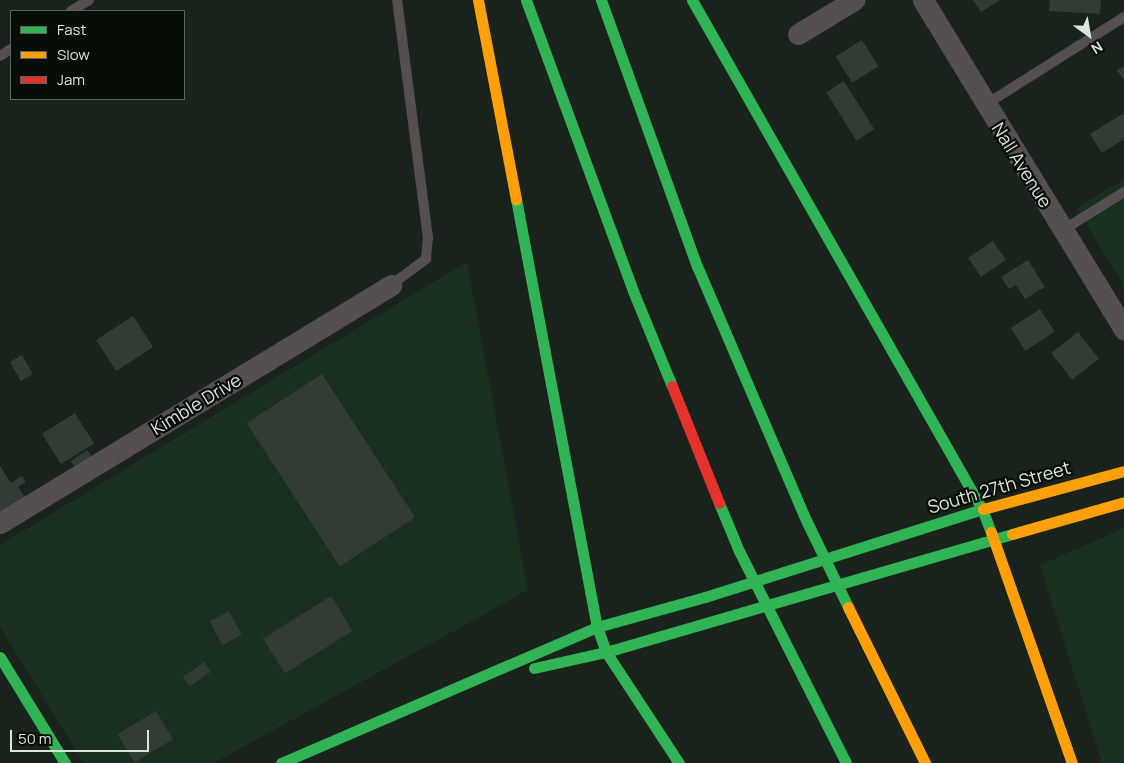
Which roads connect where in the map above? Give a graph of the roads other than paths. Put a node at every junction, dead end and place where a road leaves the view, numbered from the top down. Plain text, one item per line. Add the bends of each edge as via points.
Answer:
1 (89, 0) edge
2 (397, 0) edge
3 (478, 0) edge
4 (526, 0) edge
5 (601, 0) edge
6 (692, 0) edge
7 (854, 0) edge
8 (923, 0) edge
9 (73, 10) edge
10 (1124, 17) edge
11 (798, 34) dead end
12 (986, 105) junction
13 (1124, 192) edge
14 (1063, 230) junction
15 (391, 285) joint
16 (1124, 329) edge
17 (1124, 471) edge
18 (1124, 502) edge
19 (982, 509) junction
20 (0, 523) edge
21 (996, 541) junction
22 (597, 627) junction
23 (606, 652) junction
24 (0, 657) edge
25 (469, 682) junction
26 (65, 763) edge
27 (281, 763) edge
28 (679, 763) edge
29 (846, 763) edge
30 (925, 763) edge
31 (1072, 763) edge

1 - 9 lane
2 - 15 lane via 428,238 426,259
3 - 22 main road
4 - 29 main road via 633,291 739,551
5 - 30 main road via 701,275 806,520
6 - 19 main road
7 - 11 street
8 - 12 street, Nall Avenue
10 - 12 lane
12 - 14 street, Nall Avenue
13 - 14 lane
14 - 16 street, Nall Avenue
15 - 20 street, Kimble Drive
17 - 19 main road, South 27th Street
18 - 21 main road
19 - 21 main road
19 - 22 main road, South 27th Street via 704,597
21 - 23 main road
21 - 31 main road
22 - 23 main road
22 - 25 main road, South 27th Street
23 - 25 main road
23 - 28 main road
24 - 26 main road
25 - 27 main road

